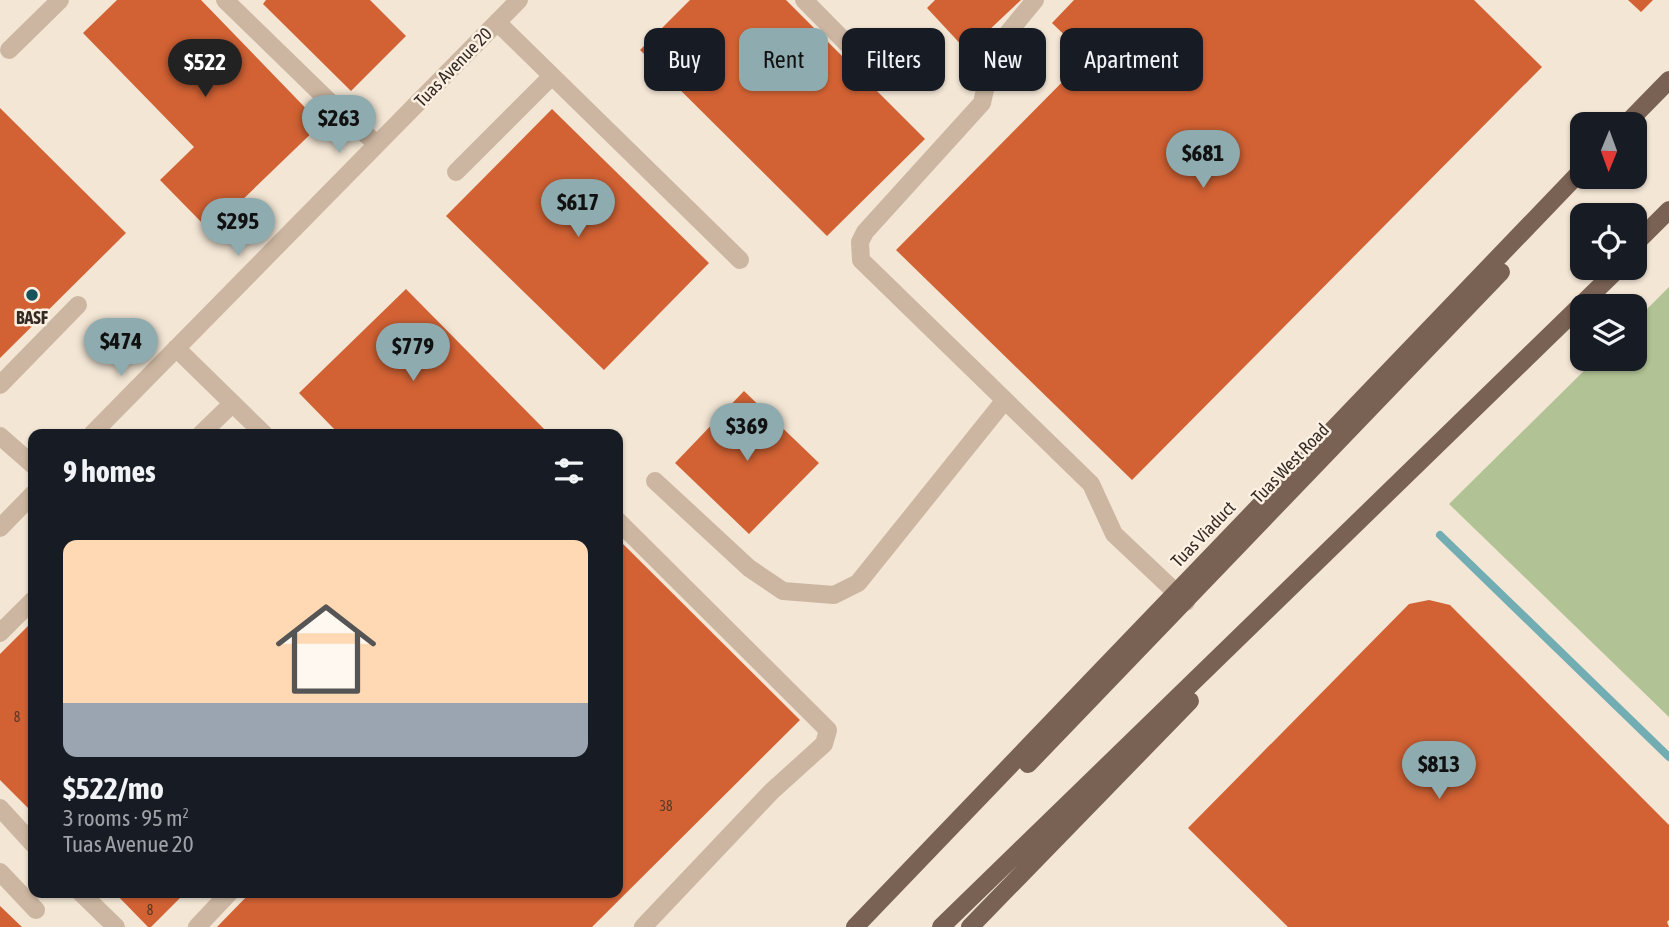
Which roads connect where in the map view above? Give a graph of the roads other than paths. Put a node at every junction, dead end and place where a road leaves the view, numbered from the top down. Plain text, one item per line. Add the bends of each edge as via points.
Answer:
1 (60, 0) edge
2 (225, 0) edge
3 (519, 0) edge
4 (804, 0) edge
5 (1035, 0) edge
6 (497, 22) junction
7 (842, 39) edge
8 (9, 50) dead end
9 (552, 76) junction
10 (1669, 80) edge
11 (1669, 96) edge
12 (1638, 112) edge
13 (1647, 119) edge
14 (377, 144) junction
15 (456, 172) dead end
16 (1570, 182) edge
17 (1581, 189) edge
18 (1669, 209) edge
19 (1669, 219) edge
20 (1647, 232) edge
21 (1647, 240) edge
22 (740, 260) dead end
23 (1600, 280) edge
24 (1607, 280) edge
25 (78, 305) dead end
26 (176, 348) junction
27 (0, 385) edge
28 (1005, 400) junction
29 (232, 404) junction
30 (97, 429) edge
31 (206, 429) edge
32 (259, 429) edge
33 (0, 436) edge
34 (28, 461) edge
35 (654, 481) dead end
36 (28, 499) edge
37 (623, 526) edge
38 (0, 528) edge
39 (1186, 602) junction
40 (28, 605) edge
41 (0, 633) edge
42 (0, 808) edge
43 (28, 839) edge
44 (0, 872) edge
45 (86, 898) edge
46 (224, 898) edge
47 (36, 910) dead end
48 (116, 927) edge
49 (197, 927) edge
50 (643, 927) edge
51 (855, 927) edge
52 (869, 927) edge
53 (941, 927) edge
54 (970, 927) edge

1 - 8 street
2 - 14 street
3 - 6 street, Tuas Avenue 20
4 - 7 street
5 - 28 street via 994,50 982,103 860,242 862,260
6 - 9 street
6 - 14 street, Tuas Avenue 20
9 - 15 street
9 - 22 street
10 - 12 main road
11 - 13 main road
14 - 26 street, Tuas Avenue 20
16 - 51 main road, Tuas Viaduct
17 - 39 main road, Tuas West Road
18 - 20 main road
19 - 21 main road
23 - 54 main road
24 - 53 main road
25 - 27 street
26 - 29 street
26 - 30 street, Tuas Avenue 20
28 - 35 street via 858,583 834,595 783,591 749,568
28 - 39 street via 1091,484 1114,534
29 - 31 street
29 - 32 street
33 - 34 street
36 - 38 street
37 - 50 street via 828,730 824,744 772,791
39 - 52 main road, Tuas West Road
40 - 41 street
42 - 43 street
44 - 47 street
45 - 48 street
46 - 49 street

